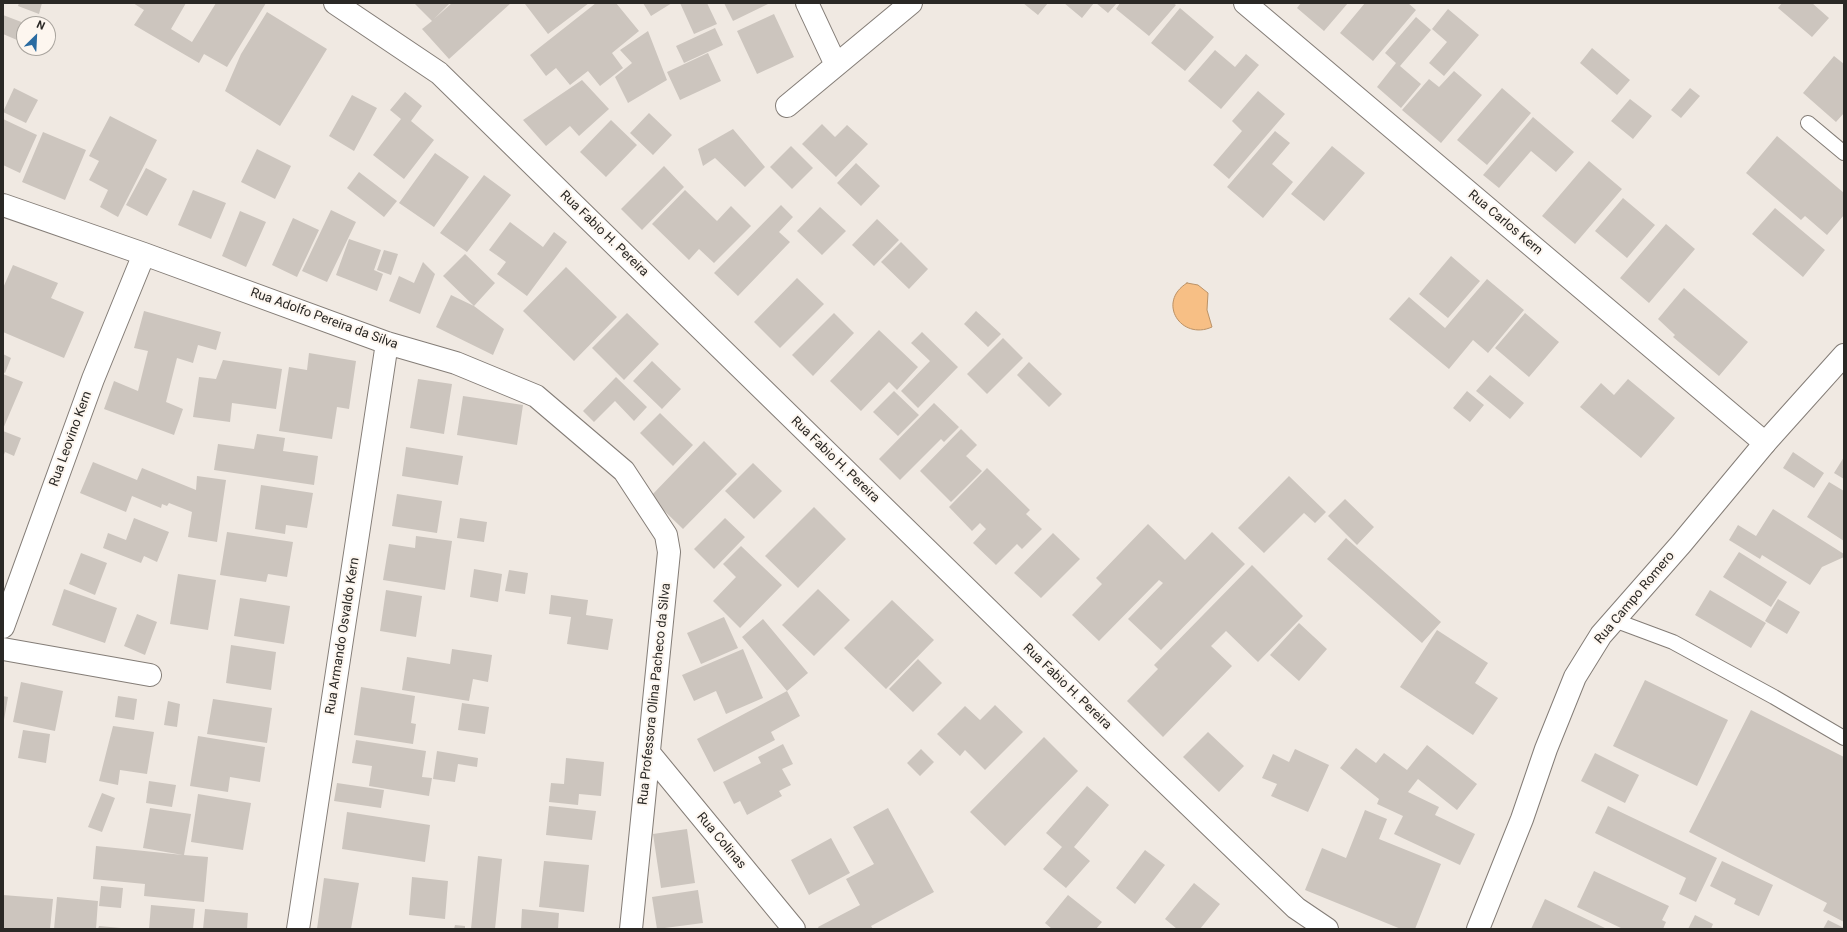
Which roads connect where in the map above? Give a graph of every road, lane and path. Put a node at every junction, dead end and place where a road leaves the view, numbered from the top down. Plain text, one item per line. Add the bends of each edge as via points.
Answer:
1 (335, 3) edge
2 (807, 3) edge
3 (911, 3) edge
4 (1245, 3) edge
5 (836, 65) junction
6 (787, 106) dead end
7 (1808, 123) dead end
8 (1844, 153) edge
9 (3, 204) edge
10 (144, 254) junction
11 (387, 343) junction
12 (1844, 355) edge
13 (1765, 443) junction
14 (624, 471) joint
15 (1614, 620) junction
16 (3, 626) edge
17 (3, 649) edge
18 (150, 675) dead end
19 (1844, 738) edge
20 (649, 753) junction
21 (298, 929) edge
22 (631, 929) edge
23 (794, 929) edge
24 (1327, 929) edge
25 (1478, 929) edge

1 - 24 street, Rua Fabio H. Pereira via 439,73 1138,756 1296,908
2 - 5 street
3 - 5 street
4 - 13 street, Rua Carlos Kern
5 - 6 street
7 - 8 lane
9 - 10 street, Rua Adolfo Pereira da Silva
10 - 11 street, Rua Adolfo Pereira da Silva
10 - 16 street, Rua Leovino Kern via 92,379
11 - 14 street, Rua Adolfo Pereira da Silva via 456,362 536,396
11 - 21 street, Rua Armando Osvaldo Kern
12 - 13 street, Rua Campo Romero
13 - 15 street, Rua Campo Romero
14 - 20 street, Rua Professora Olina Pacheco da Silva via 666,535 669,552
15 - 19 lane via 1673,642
15 - 25 street, Rua Campo Romero via 1601,635 1576,677
17 - 18 street
20 - 22 street, Rua Professora Olina Pacheco da Silva
20 - 23 street, Rua Colinas

